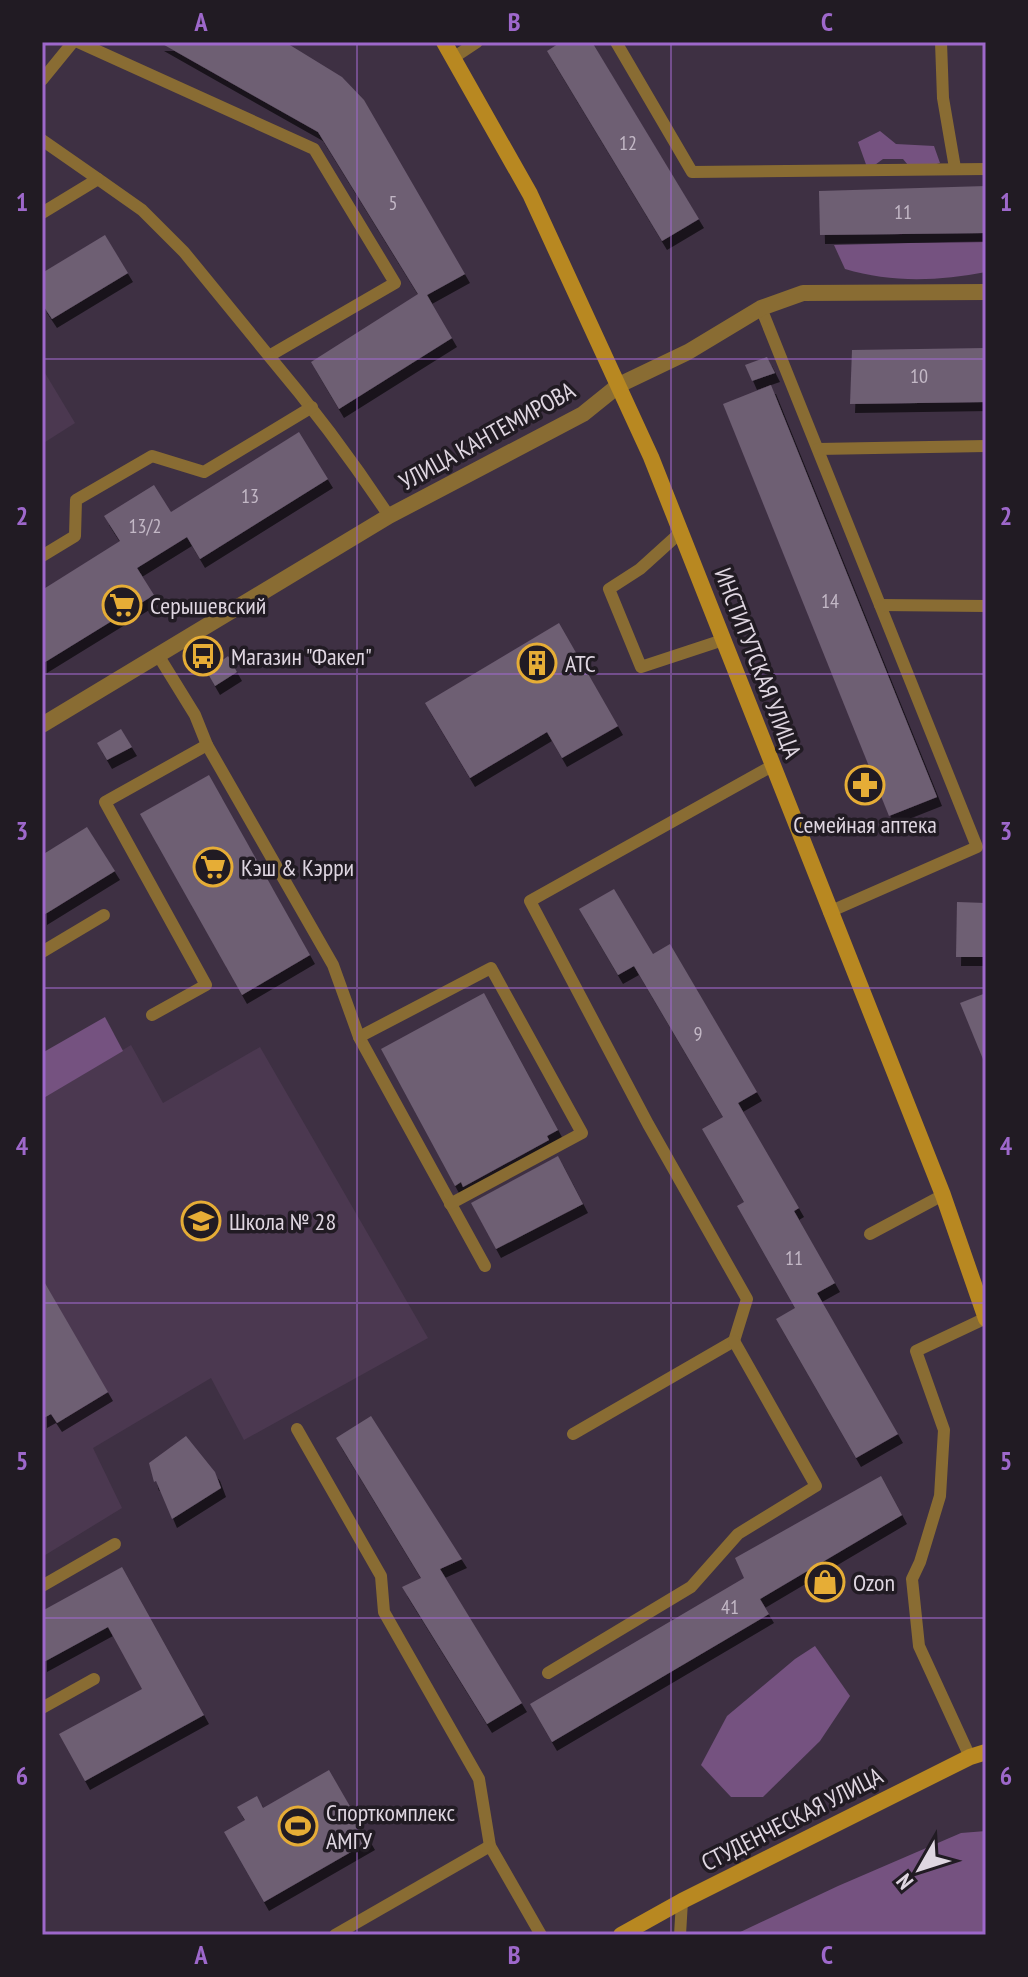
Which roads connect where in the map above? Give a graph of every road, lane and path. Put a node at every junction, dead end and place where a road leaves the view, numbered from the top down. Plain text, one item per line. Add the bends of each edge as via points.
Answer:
1 (75, 42) edge
2 (444, 42) edge
3 (477, 42) edge
4 (616, 42) edge
5 (941, 42) edge
6 (453, 58) junction
7 (42, 80) edge
8 (42, 140) edge
9 (955, 168) junction
10 (986, 169) edge
11 (98, 179) junction
12 (42, 213) edge
13 (986, 292) edge
14 (761, 308) junction
15 (269, 356) junction
16 (619, 385) junction
17 (312, 407) junction
18 (986, 446) edge
19 (818, 449) junction
20 (389, 516) junction
21 (682, 531) junction
22 (42, 556) edge
23 (880, 605) junction
24 (986, 606) edge
25 (723, 640) junction
26 (158, 655) junction
27 (42, 725) edge
28 (207, 745) junction
29 (772, 766) junction
30 (981, 847) edge
31 (829, 912) junction
32 (104, 915) dead end
33 (42, 952) edge
34 (152, 1015) dead end
35 (359, 1037) junction
36 (943, 1195) junction
37 (450, 1204) junction
38 (870, 1234) dead end
39 (485, 1266) dead end
40 (986, 1319) edge
41 (734, 1341) junction
42 (297, 1429) dead end
43 (573, 1434) dead end
44 (115, 1544) dead end
45 (42, 1586) edge
46 (548, 1673) dead end
47 (94, 1679) dead end
48 (42, 1708) edge
49 (978, 1754) edge
50 (490, 1846) junction
51 (682, 1901) junction
52 (335, 1935) edge
53 (541, 1935) edge
54 (621, 1935) edge
55 (680, 1935) edge

1 - 7 lane
1 - 15 lane via 314,149 395,283
2 - 6 main road, ИНСТИТУТСКАЯ УЛИЦА
3 - 6 lane
4 - 9 lane via 692,172
5 - 9 lane via 943,98
6 - 16 main road, ИНСТИТУТСКАЯ УЛИЦА via 530,194
8 - 11 lane
9 - 10 lane
11 - 12 lane
11 - 15 lane via 142,210 184,252
13 - 14 street, УЛИЦА КАНТЕМИРОВА via 803,293
14 - 16 street, УЛИЦА КАНТЕМИРОВА
14 - 19 lane
15 - 17 lane
16 - 20 street, УЛИЦА КАНТЕМИРОВА via 583,414
16 - 21 main road, ИНСТИТУТСКАЯ УЛИЦА
17 - 20 lane
17 - 22 lane via 204,472 152,456 76,500 75,536
18 - 19 lane
19 - 23 lane
20 - 26 street, УЛИЦА КАНТЕМИРОВА
21 - 25 main road, ИНСТИТУТСКАЯ УЛИЦА
21 - 25 lane via 609,589 641,667
23 - 24 lane
23 - 30 lane
25 - 29 main road, ИНСТИТУТСКАЯ УЛИЦА
26 - 27 street, УЛИЦА КАНТЕМИРОВА
26 - 28 lane
28 - 34 lane via 105,802 206,985
28 - 35 lane via 333,965
29 - 31 main road, ИНСТИТУТСКАЯ УЛИЦА
29 - 41 lane via 530,901 747,1299
30 - 31 lane
31 - 36 main road, ИНСТИТУТСКАЯ УЛИЦА
32 - 33 lane
35 - 37 lane
35 - 37 lane via 491,968 582,1133
36 - 38 lane
36 - 40 main road, ИНСТИТУТСКАЯ УЛИЦА
37 - 39 lane
40 - 49 lane via 916,1351 944,1430 940,1496 912,1579 919,1646
41 - 43 lane
41 - 46 lane via 816,1486 738,1534 691,1587
42 - 50 lane via 381,1576 384,1612 479,1779
44 - 45 lane
47 - 48 lane
49 - 51 main road, СТУДЕНЧЕСКАЯ УЛИЦА
50 - 52 lane
50 - 53 lane
51 - 54 main road, СТУДЕНЧЕСКАЯ УЛИЦА
51 - 55 lane

